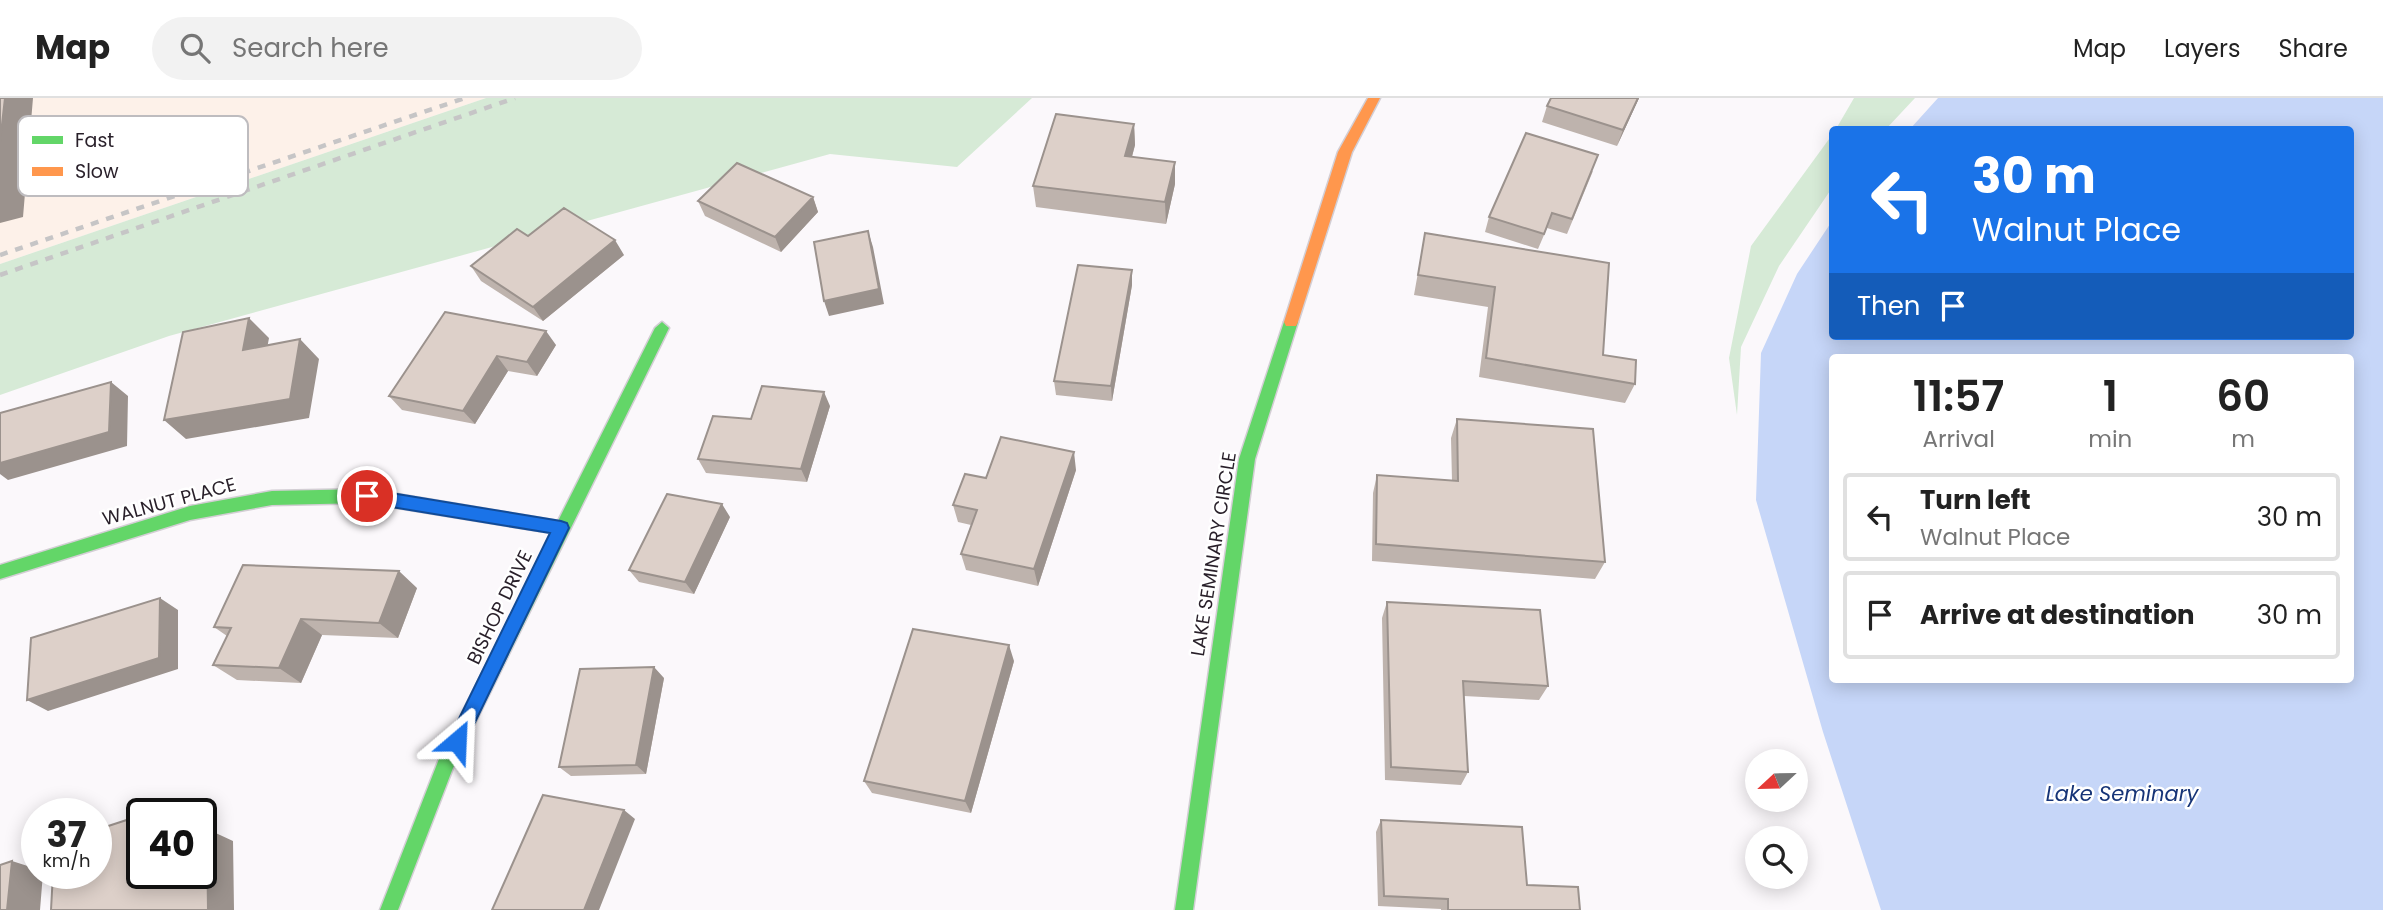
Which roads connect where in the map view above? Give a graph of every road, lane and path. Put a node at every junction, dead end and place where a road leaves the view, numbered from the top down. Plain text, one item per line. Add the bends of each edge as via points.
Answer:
1 (1374, 98) edge
2 (662, 328) dead end
3 (561, 528) junction
4 (0, 572) edge
5 (389, 910) edge
6 (1184, 910) edge

1 - 6 street, LAKE SEMINARY CIRCLE via 1345,152 1247,459
2 - 3 street, BISHOP DRIVE
3 - 4 street, WALNUT PLACE via 367,496 272,498 190,513
3 - 5 street, BISHOP DRIVE via 445,765

